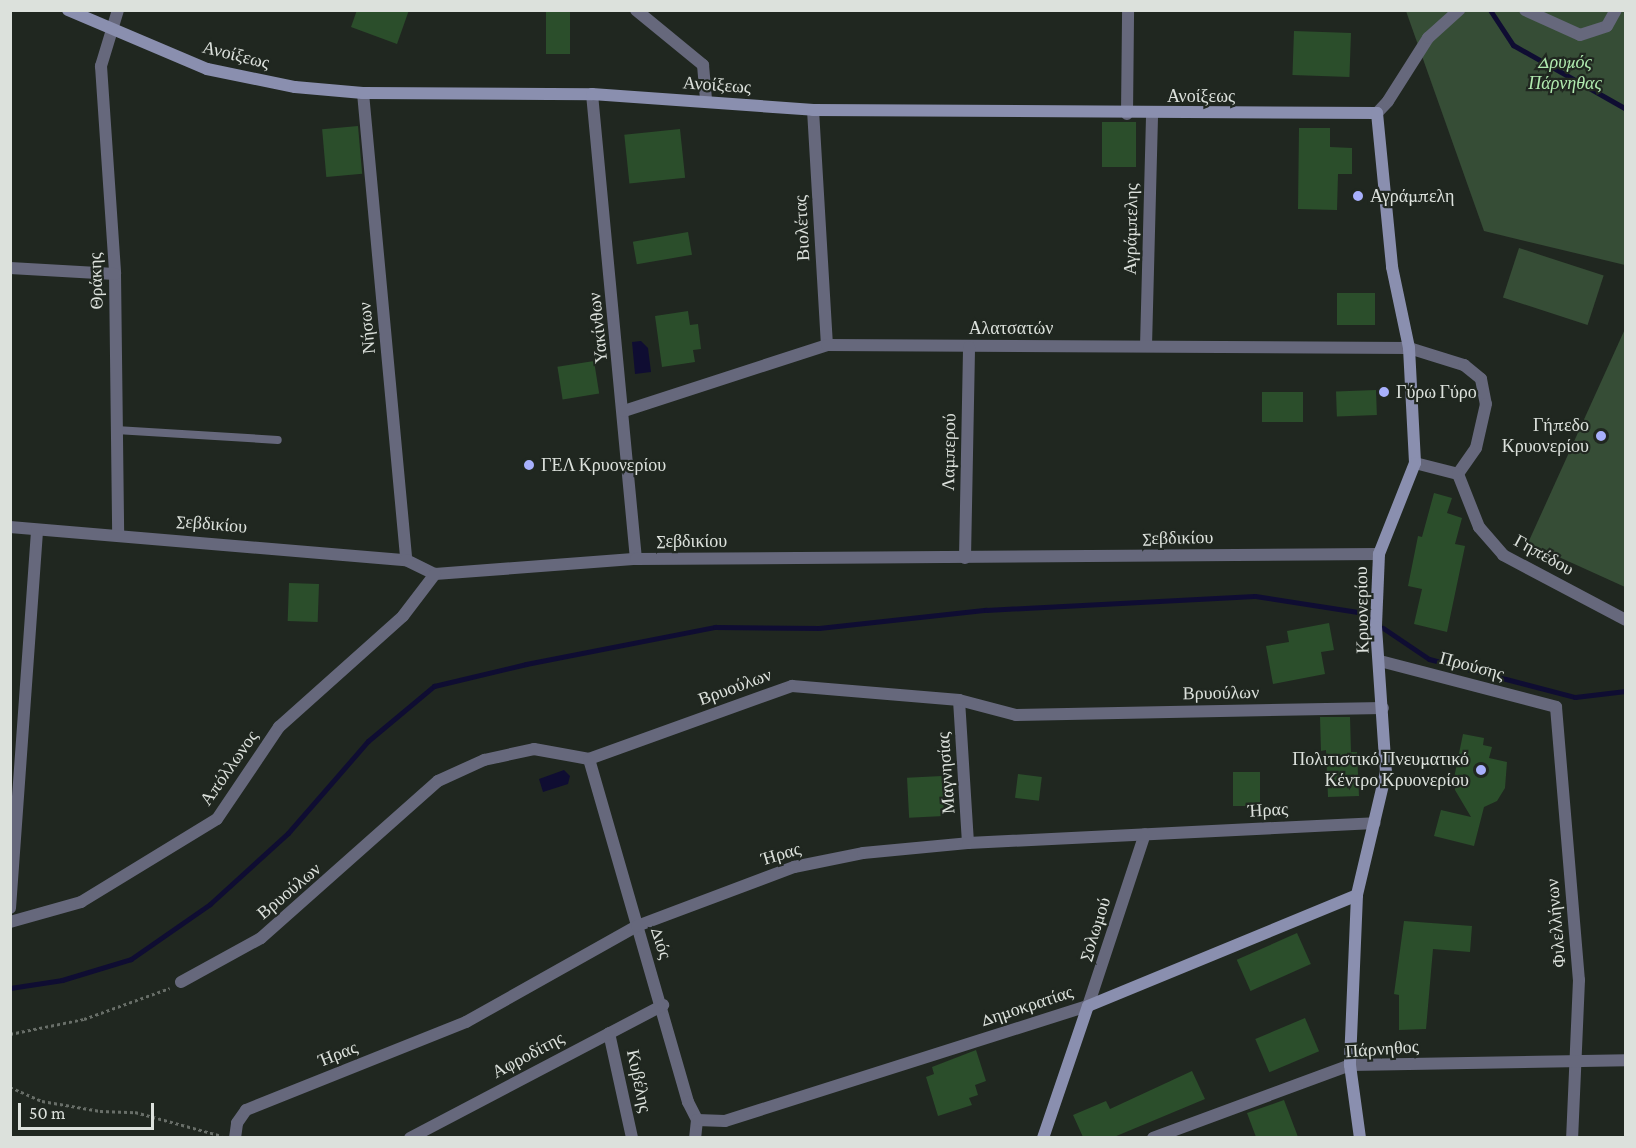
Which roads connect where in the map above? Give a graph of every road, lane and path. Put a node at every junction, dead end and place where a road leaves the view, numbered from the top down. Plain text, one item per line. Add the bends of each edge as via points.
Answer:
1 (69, 10) edge
2 (118, 10) edge
3 (636, 10) edge
4 (1128, 10) edge
5 (1459, 10) edge
6 (1525, 10) edge
7 (1616, 10) edge
8 (111, 29) junction
9 (363, 93) junction
10 (592, 94) junction
11 (706, 102) junction
12 (813, 110) junction
13 (1377, 113) junction
14 (1127, 114) junction
15 (1152, 114) junction
16 (10, 268) edge
17 (115, 274) junction
18 (827, 345) junction
19 (1146, 346) junction
20 (969, 347) junction
21 (1409, 348) junction
22 (624, 411) junction
23 (116, 430) junction
24 (278, 440) dead end
25 (1415, 463) junction
26 (1458, 474) junction
27 (10, 527) edge
28 (37, 530) junction
29 (118, 534) junction
30 (1379, 554) junction
31 (965, 558) junction
32 (636, 559) junction
33 (406, 560) junction
34 (435, 573) junction
35 (1626, 620) edge
36 (1380, 661) junction
37 (959, 700) junction
38 (1556, 707) joint
39 (1383, 708) junction
40 (590, 759) junction
41 (1375, 823) junction
42 (1145, 834) junction
43 (968, 843) junction
44 (1357, 896) junction
45 (10, 908) edge
46 (10, 922) edge
47 (637, 926) junction
48 (181, 982) joint
49 (663, 1005) junction
50 (1088, 1006) junction
51 (609, 1032) junction
52 (10, 1034) edge
53 (1577, 1059) junction
54 (1626, 1060) edge
55 (1350, 1065) junction
56 (10, 1087) edge
57 (697, 1120) junction
58 (235, 1137) edge
59 (410, 1137) edge
60 (632, 1137) edge
61 (694, 1137) edge
62 (1043, 1137) edge
63 (1153, 1137) edge
64 (1360, 1137) edge
65 (1572, 1137) edge

1 - 8 main road, Ανοίξεως
2 - 8 street, Θράκης
3 - 11 street via 703,65
4 - 14 street
5 - 13 street via 1428,38 1395,92
6 - 7 street via 1580,35 1607,26
8 - 9 main road, Ανοίξεως via 207,69 295,87
8 - 17 street, Θράκης via 101,66
9 - 10 main road, Ανοίξεως
9 - 33 street, Νήσων
10 - 11 main road, Ανοίξεως
10 - 22 street, Υακίνθων
11 - 12 main road, Ανοίξεως
12 - 14 main road, Ανοίξεως
12 - 18 street, Βιολέτας
13 - 15 main road, Ανοίξεως
13 - 21 main road, Κρυονερίου via 1392,267
14 - 15 main road, Ανοίξεως
15 - 19 street, Αγράμπελης
16 - 17 street
17 - 23 street, Θράκης
18 - 20 street, Αλατσατών
18 - 22 street, Αλατσατών
19 - 20 street, Αλατσατών
19 - 21 street, Αλατσατών
20 - 31 street, Λαμπερού
21 - 25 main road, Κρυονερίου
21 - 26 street, Αλατσατών via 1464,365 1481,379 1486,404 1476,448
22 - 32 street, Υακίνθων
23 - 24 lane
23 - 29 street, Θράκης
25 - 26 street
25 - 30 main road, Κρυονερίου
26 - 35 street, Γηπέδου via 1479,527 1503,555
27 - 28 street, Σεβδικίου
28 - 29 street, Σεβδικίου
28 - 45 street
29 - 33 street, Σεβδικίου
30 - 31 street, Σεβδικίου
30 - 36 main road, Κρυονερίου via 1376,627
31 - 32 street, Σεβδικίου
32 - 34 street, Σεβδικίου
33 - 34 street, Σεβδικίου
34 - 46 street, Απόλλωνος via 403,616 279,727 217,819 81,902
36 - 38 street, Προύσης
36 - 39 main road, Κρυονερίου
37 - 39 street, Βρυούλων via 1016,715
37 - 40 street, Βρυούλων via 792,686
37 - 43 street, Μαγνησίας
38 - 53 street, Φιλελλήνων via 1579,980
39 - 41 main road, Κρυονερίου via 1386,772
40 - 47 street, Διός
40 - 48 street, Βρυούλων via 534,749 484,760 438,781 261,938
41 - 42 street, Ήρας
41 - 44 main road, Κρυονερίου
42 - 43 street, Ήρας
42 - 50 street, Σολωμού
43 - 47 street, Ήρας via 863,853 794,867
44 - 50 main road, Δημοκρατίας via 1320,907
44 - 55 main road, Κρυονερίου
47 - 49 street, Διός
47 - 58 street, Ήρας via 466,1022 246,1110 237,1123
48 - 52 path via 161,993 84,1019
49 - 51 street, Αφροδίτης
49 - 57 street, Διός via 688,1102
50 - 57 street, Δημοκρατίας via 725,1121
50 - 62 main road, Σολωμού
51 - 59 street, Αφροδίτης
51 - 60 street, Κυβέλης
53 - 54 street, Πάρνηθος
53 - 55 street, Πάρνηθος
53 - 65 street, Φιλελλήνων
55 - 63 street, Πάρνηθος
55 - 64 main road, Κρυονερίου
56 - 58 path via 42,1101 100,1112 135,1112 209,1134
57 - 61 street

